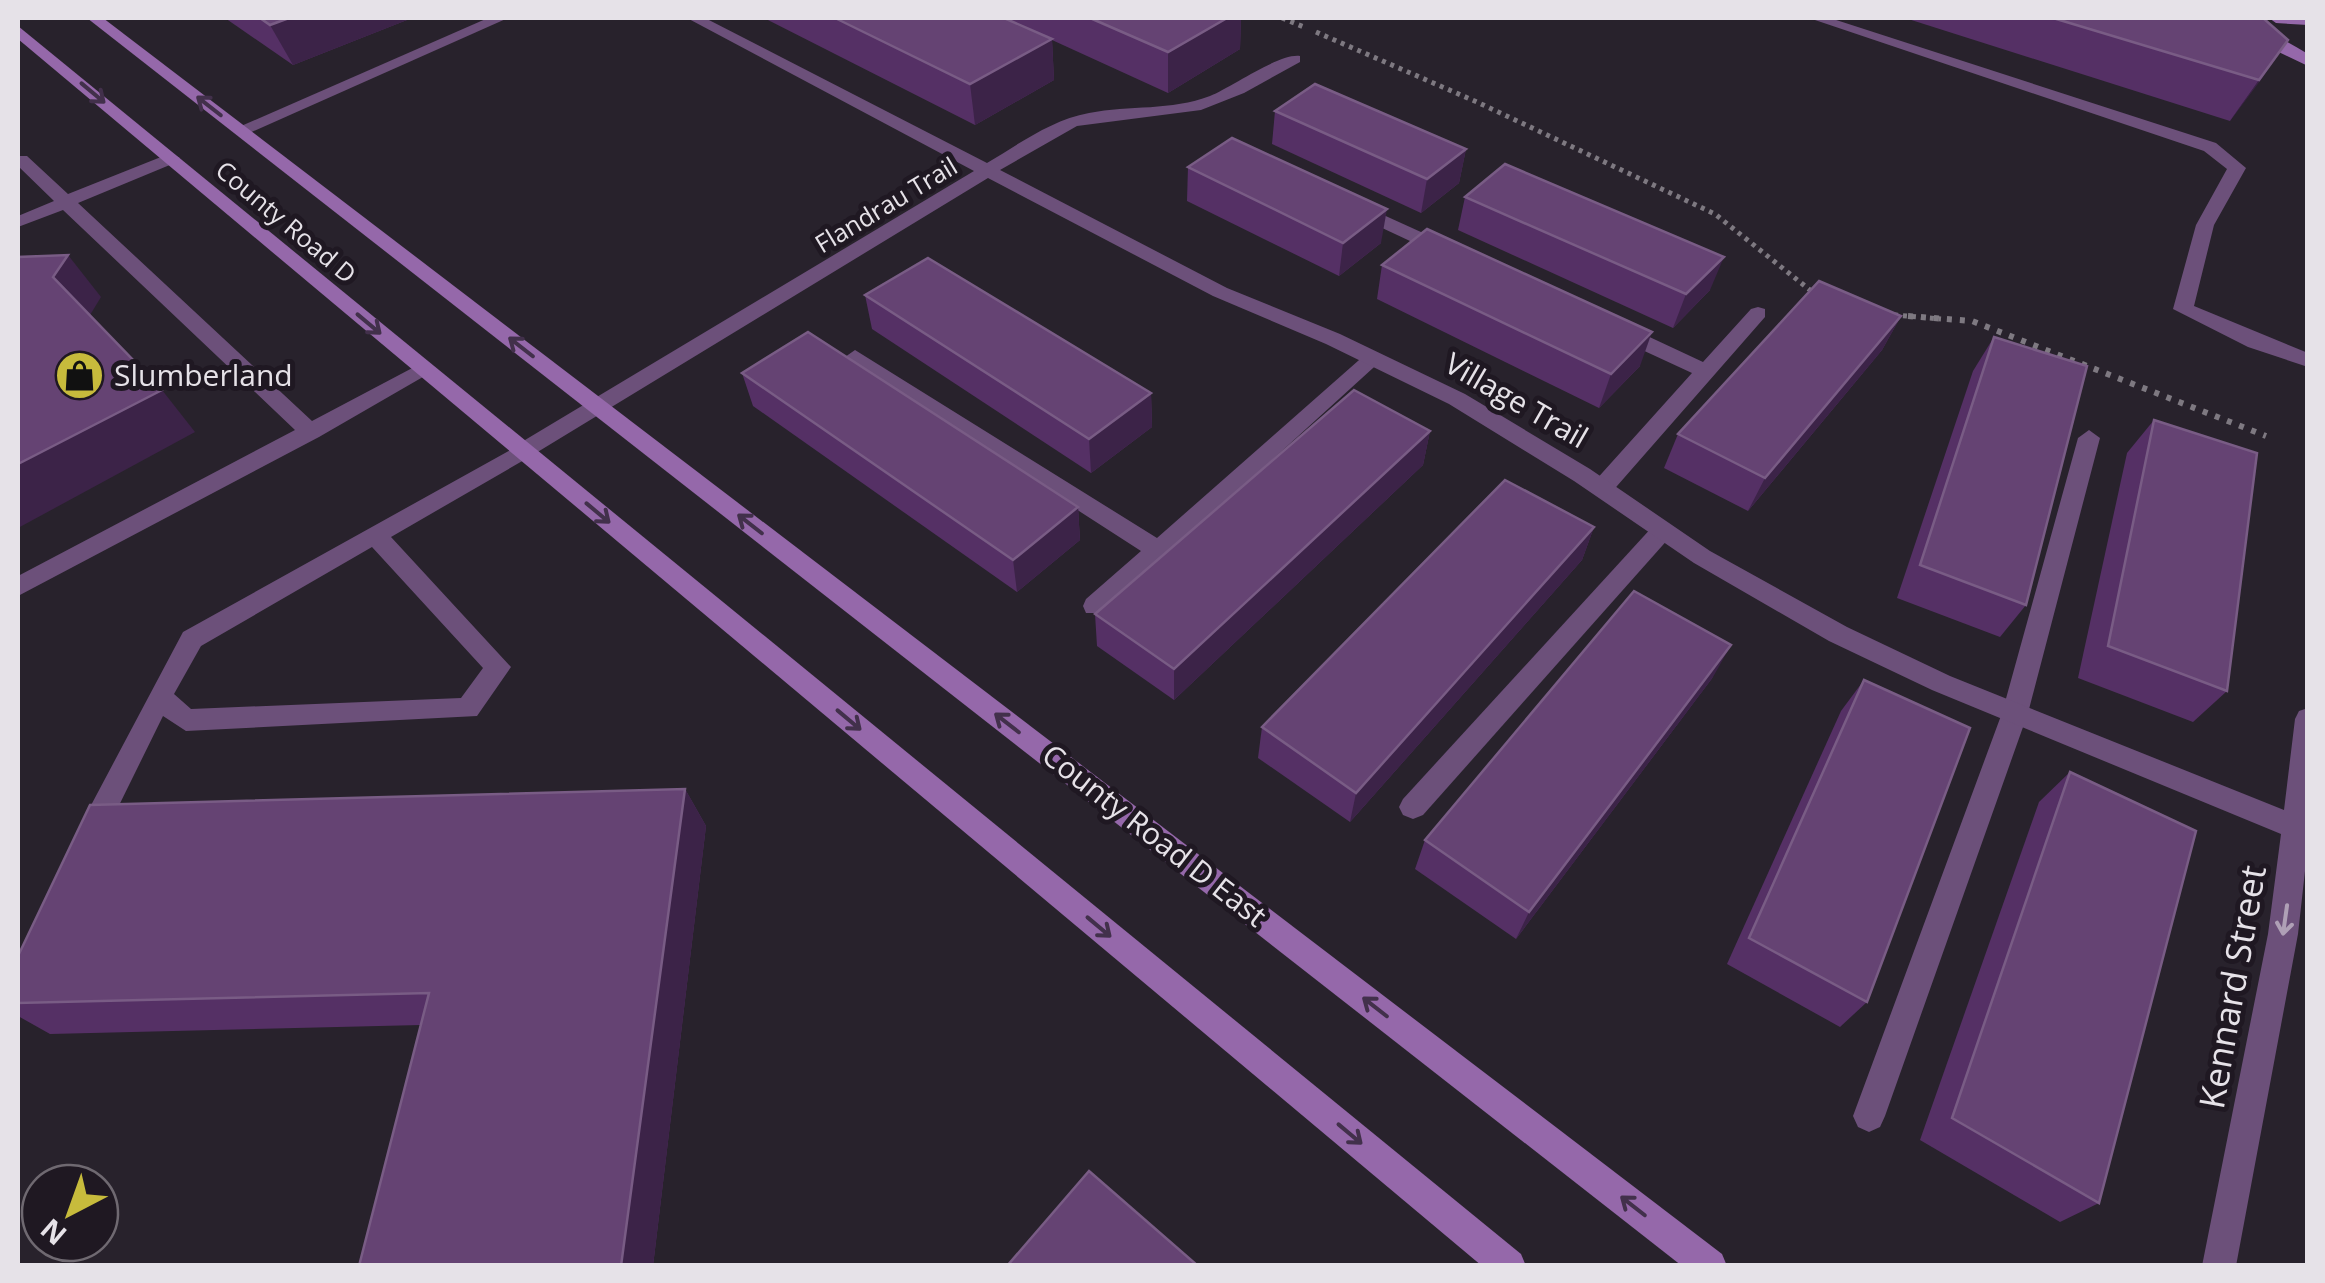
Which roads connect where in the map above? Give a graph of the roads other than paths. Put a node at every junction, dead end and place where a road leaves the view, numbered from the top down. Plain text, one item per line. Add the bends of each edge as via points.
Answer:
1 (94, 18) edge
2 (500, 18) edge
3 (694, 18) edge
4 (1816, 18) edge
5 (2216, 18) edge
6 (2276, 18) edge
7 (2308, 20) edge
8 (18, 31) edge
9 (1294, 59) dead end
10 (2308, 61) edge
11 (241, 130) junction
12 (171, 158) junction
13 (18, 161) edge
14 (990, 172) junction
15 (1337, 199) edge
16 (68, 200) junction
17 (18, 222) edge
18 (1460, 257) edge
19 (1758, 313) dead end
20 (1600, 322) edge
21 (855, 357) edge
22 (1374, 358) junction
23 (2308, 360) edge
24 (426, 370) junction
25 (1706, 371) junction
26 (598, 407) junction
27 (311, 432) junction
28 (2089, 438) dead end
29 (523, 451) junction
30 (1602, 488) junction
31 (1662, 530) junction
32 (375, 535) junction
33 (1158, 550) junction
34 (18, 587) edge
35 (1095, 606) dead end
36 (159, 696) junction
37 (2015, 713) junction
38 (2308, 719) edge
39 (1413, 807) dead end
40 (2302, 829) edge
41 (79, 858) edge
42 (1869, 1116) dead end
43 (1509, 1266) edge
44 (1710, 1266) edge
45 (2219, 1266) edge

11 -> 1 street, County Road D
2 - 11 street
3 - 14 street, Village Trail
4 - 23 street via 2210,147 2237,168 2205,225 2183,308
5 - 10 street
6 - 7 street
8 -> 12 street, County Road D
9 - 14 street, Flandrau Trail via 1221,100 1073,121
26 -> 11 street, County Road D
12 - 16 street
12 -> 24 street, County Road D
13 - 16 street
14 - 22 street, Village Trail via 1220,292
14 - 26 street, Flandrau Trail
15 - 18 street
16 - 17 street
16 - 27 street
19 - 25 street
20 - 25 street
21 - 33 street
22 - 30 street, Village Trail via 1498,422
22 - 33 street
24 - 27 street
24 - 29 street, County Road D
25 - 30 street
26 - 29 street, Flandrau Trail
44 -> 26 street, County Road D East
27 - 34 street
28 - 37 street
29 - 32 street, Flandrau Trail
29 -> 43 street
30 - 31 street, Village Trail
31 - 37 street, Village Trail via 1838,634
31 - 39 street
32 - 36 street, Flandrau Trail via 192,639
32 - 36 street via 498,667 468,708 186,720
33 - 35 street
36 - 41 street, Flandrau Trail
37 - 40 street, Village Trail
37 - 42 street
38 - 40 street, Kennard Street
40 -> 45 street, Kennard Street

